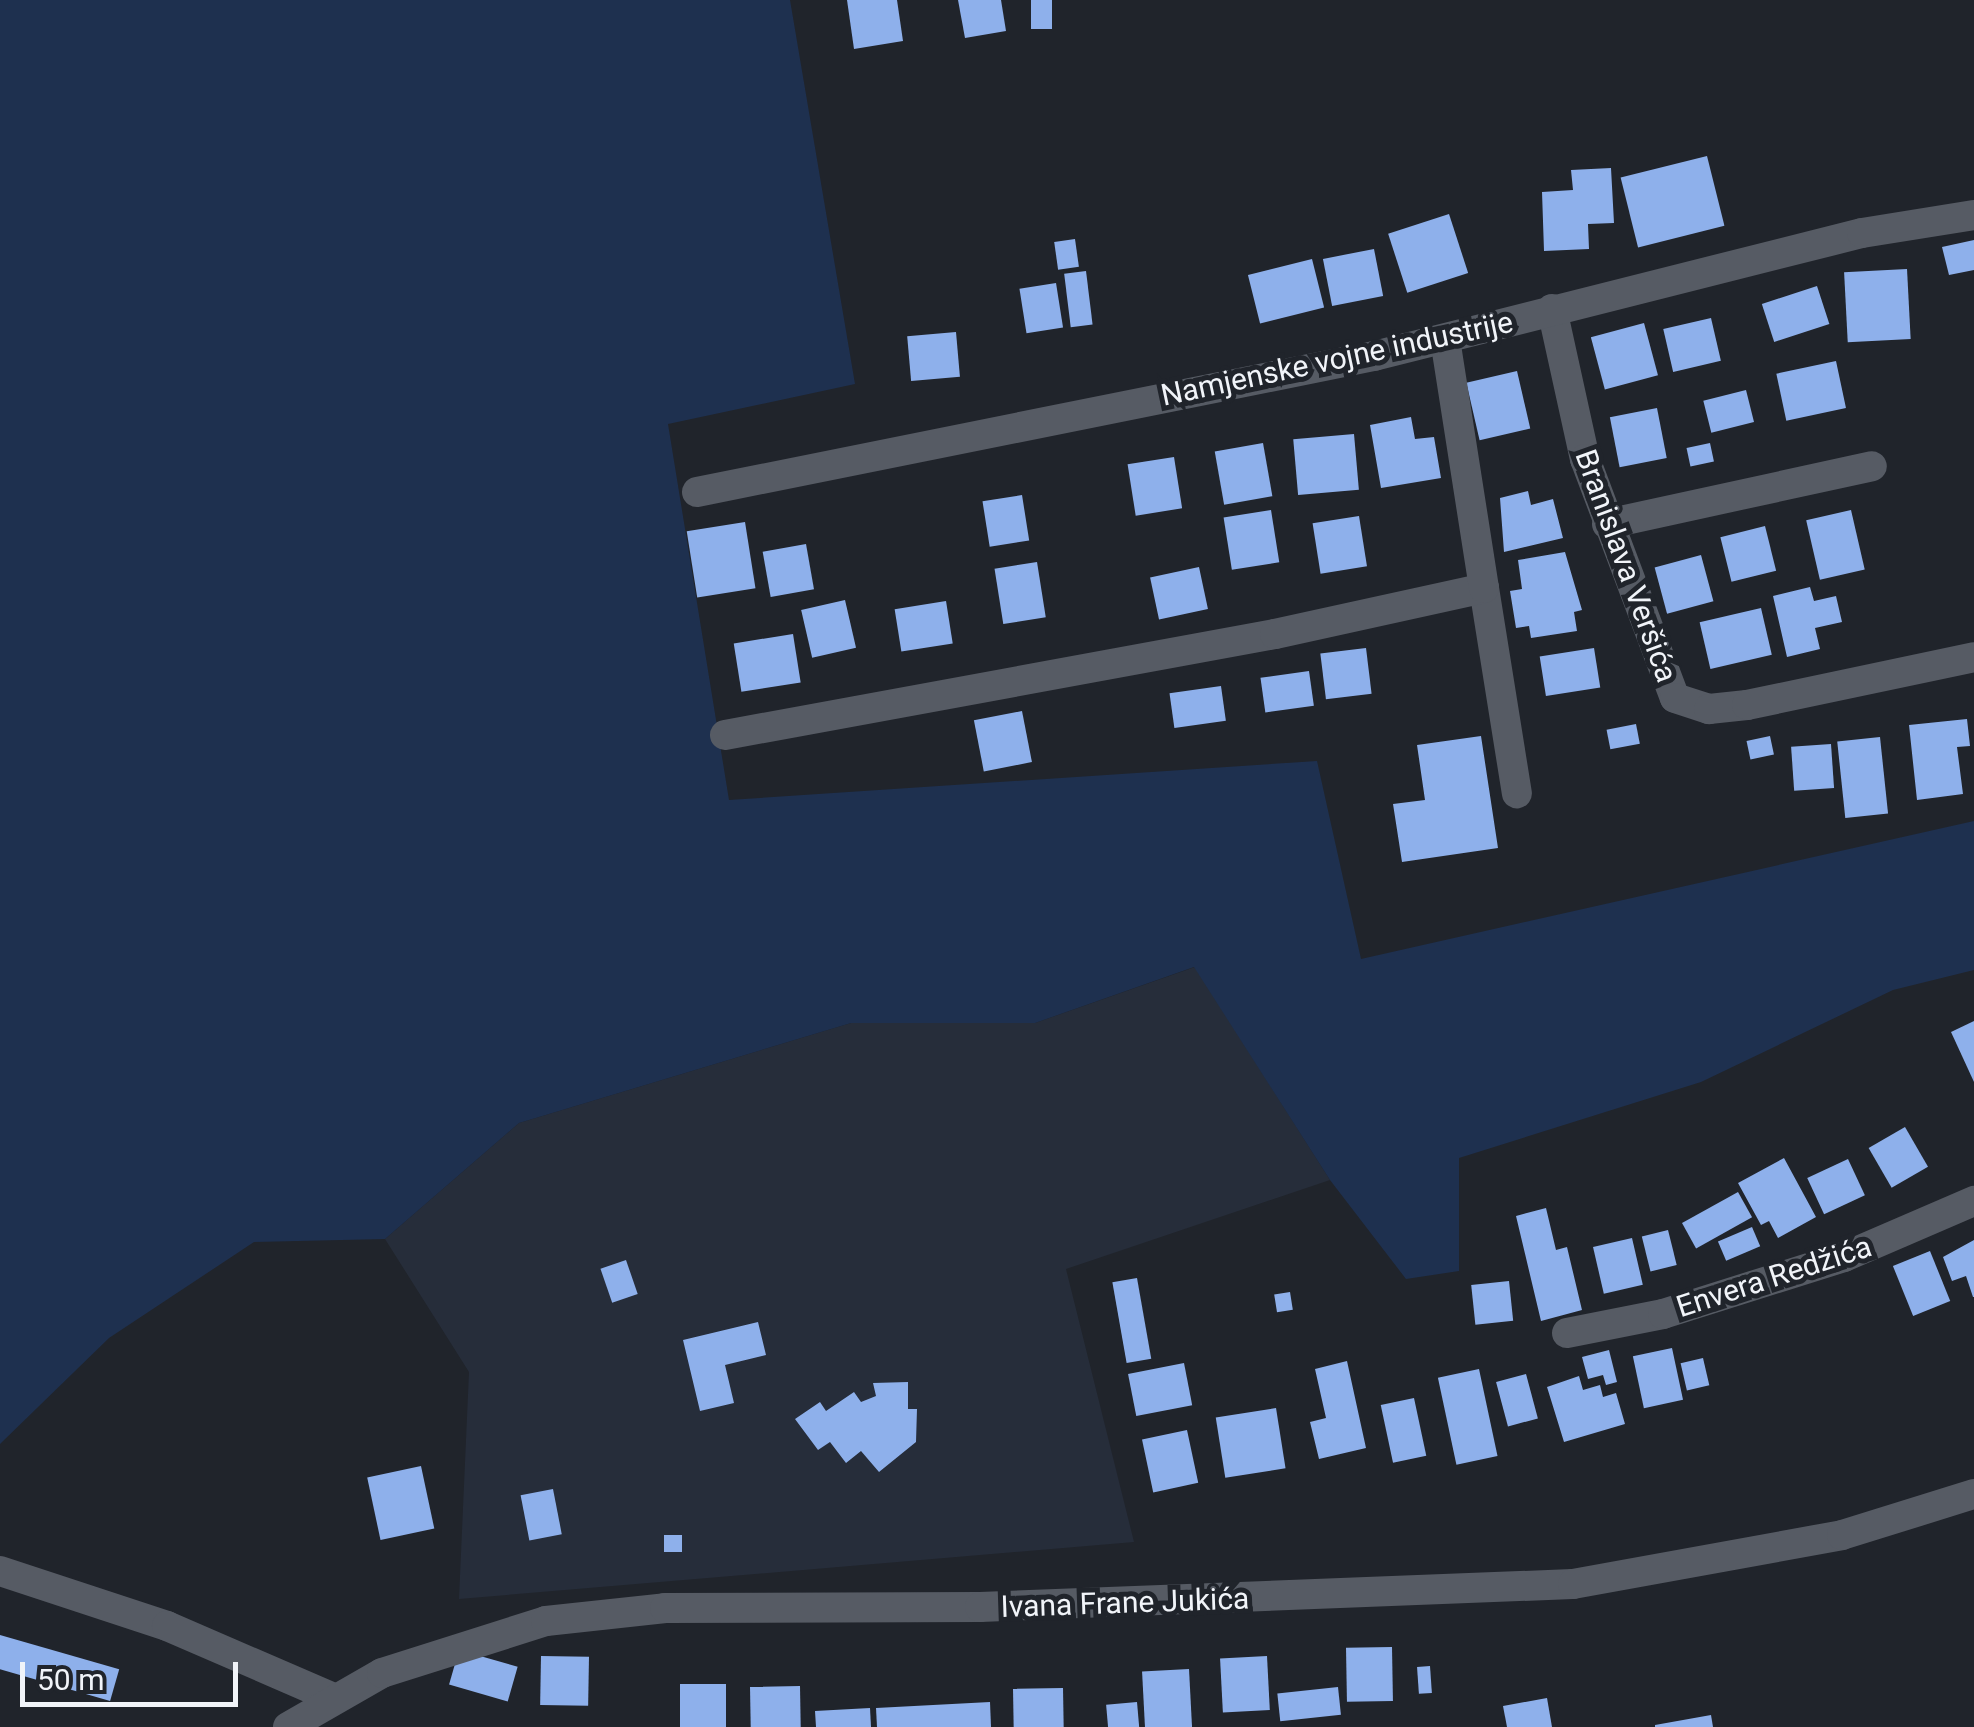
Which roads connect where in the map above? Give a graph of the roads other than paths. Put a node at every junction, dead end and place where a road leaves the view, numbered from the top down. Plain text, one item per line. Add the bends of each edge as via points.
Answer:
1 (1974, 215) edge
2 (1552, 310) junction
3 (1446, 340) junction
4 (1872, 466) dead end
5 (696, 492) dead end
6 (1607, 524) junction
7 (1484, 588) junction
8 (1974, 657) edge
9 (725, 734) dead end
10 (1517, 793) dead end
11 (1974, 1201) edge
12 (1568, 1333) dead end
13 (1974, 1494) edge
14 (0, 1571) edge
15 (333, 1698) junction
16 (288, 1727) edge

1 - 2 street, Namjenske vojne industrije via 1862,234
2 - 3 street, Namjenske vojne industrije
2 - 6 street, Branislava Veršića
3 - 5 street, Namjenske vojne industrije
3 - 7 street
4 - 6 street
6 - 8 street, Branislava Veršića via 1663,680 1675,698 1691,705 1747,705
7 - 9 street via 1276,634
7 - 10 street
11 - 12 street, Envera Redžića via 1844,1258 1663,1314
13 - 15 street, Ivana Frane Jukića via 1842,1535 1573,1584 1018,1606 665,1608 546,1622 449,1648
14 - 15 street via 167,1626
15 - 16 street, Ivana Frane Jukića

